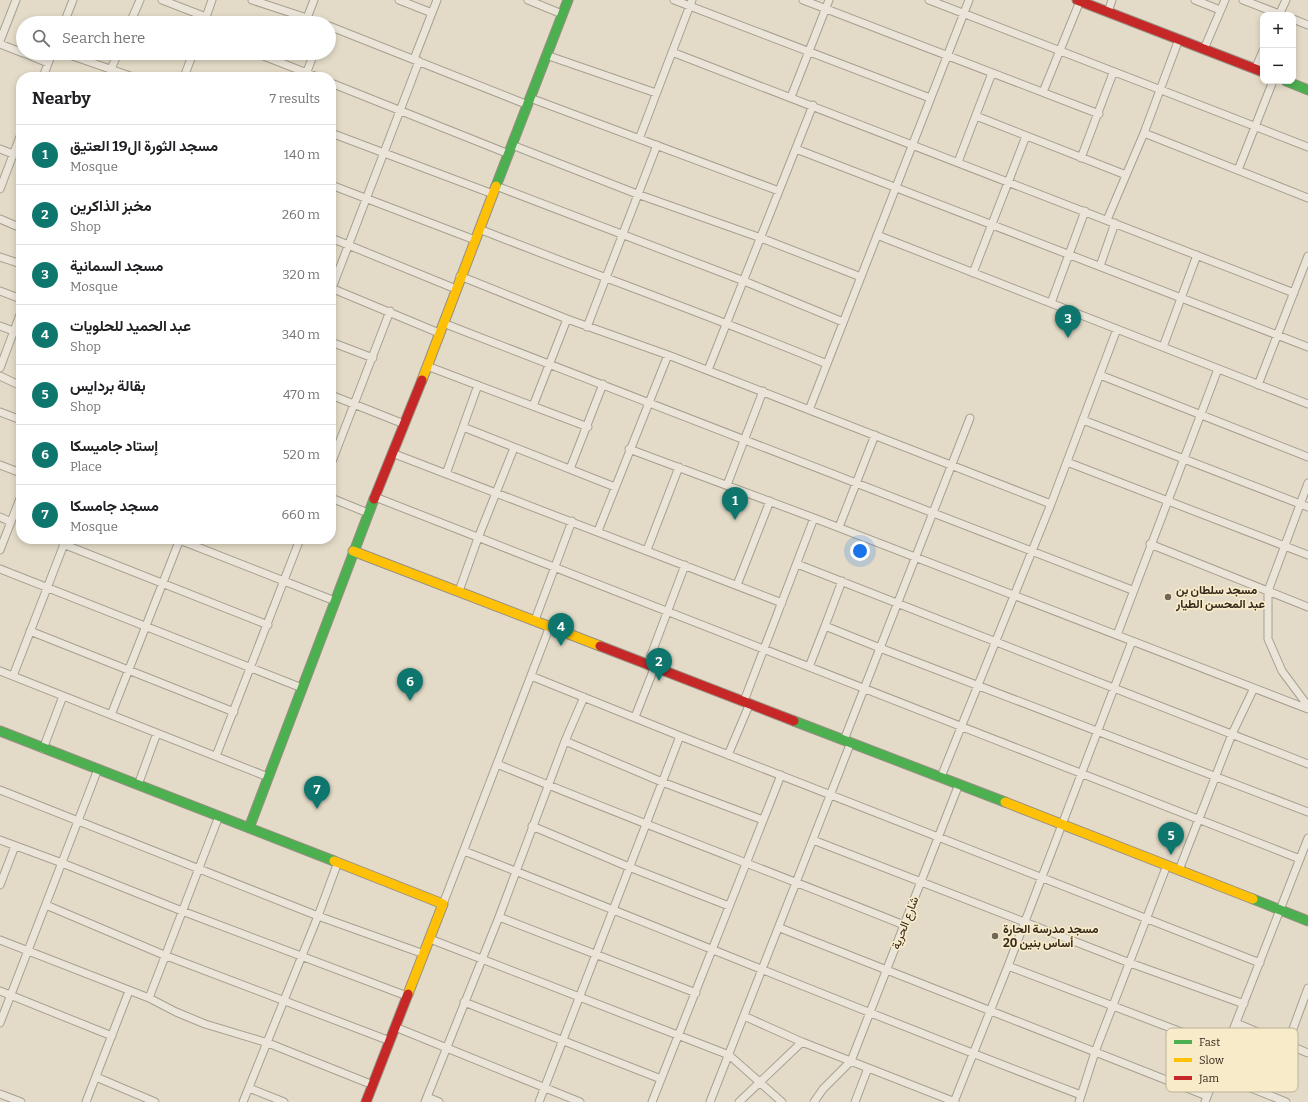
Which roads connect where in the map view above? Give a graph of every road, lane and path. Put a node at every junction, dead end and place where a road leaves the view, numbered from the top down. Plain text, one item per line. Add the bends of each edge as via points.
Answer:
1 (16, 0) edge
2 (72, 0) edge
3 (140, 0) edge
4 (162, 0) edge
5 (212, 0) edge
6 (252, 0) edge
7 (314, 0) edge
8 (399, 0) edge
9 (437, 0) edge
10 (528, 0) edge
11 (568, 0) edge
12 (674, 0) edge
13 (803, 0) edge
14 (829, 0) edge
15 (929, 0) edge
16 (969, 0) edge
17 (1079, 0) edge
18 (1112, 0) edge
19 (1195, 0) edge
20 (1224, 0) edge
21 (1243, 0) edge
22 (1286, 0) edge
23 (690, 3) edge
24 (825, 9) junction
25 (1220, 10) junction
26 (1108, 12) junction
27 (1273, 12) edge
28 (1281, 12) edge
29 (432, 13) junction
30 (963, 13) junction
31 (562, 14) junction
32 (66, 16) edge
33 (133, 16) edge
34 (196, 16) edge
35 (206, 16) edge
36 (301, 16) edge
37 (308, 16) edge
38 (1296, 20) edge
39 (1308, 25) edge
40 (336, 29) edge
41 (1179, 39) junction
42 (0, 42) edge
43 (1204, 49) junction
44 (16, 50) edge
45 (1061, 51) junction
46 (672, 52) junction
47 (809, 52) junction
48 (546, 55) junction
49 (947, 55) junction
50 (40, 60) edge
51 (49, 60) edge
52 (85, 60) edge
53 (115, 60) edge
54 (190, 60) edge
55 (272, 60) edge
56 (311, 60) edge
57 (416, 60) junction
58 (48, 63) junction
59 (111, 69) junction
60 (1259, 70) edge
61 (45, 72) edge
62 (119, 72) edge
63 (186, 72) edge
64 (299, 72) edge
65 (307, 72) edge
66 (992, 73) junction
67 (1113, 73) junction
68 (1272, 84) edge
69 (1293, 84) edge
70 (336, 85) edge
71 (1161, 90) junction
72 (1308, 90) edge
73 (1043, 92) junction
74 (656, 93) junction
75 (791, 96) junction
76 (930, 98) junction
77 (529, 101) junction
78 (813, 105) junction
79 (400, 110) junction
80 (1099, 114) junction
81 (976, 116) junction
82 (1256, 127) junction
83 (1144, 133) junction
84 (336, 135) edge
85 (1026, 136) junction
86 (639, 139) junction
87 (912, 144) junction
88 (512, 145) junction
89 (657, 145) junction
90 (16, 146) edge
91 (1308, 147) edge
92 (0, 149) edge
93 (796, 149) junction
94 (13, 154) junction
95 (384, 154) junction
96 (509, 154) junction
97 (1082, 158) junction
98 (958, 162) junction
99 (1238, 170) junction
100 (1126, 174) junction
101 (1009, 181) junction
102 (336, 187) edge
103 (896, 187) junction
104 (0, 189) edge
105 (495, 190) junction
106 (779, 191) junction
107 (637, 194) junction
108 (366, 198) junction
109 (1308, 198) edge
110 (1085, 211) junction
111 (0, 219) edge
112 (1107, 220) junction
113 (1115, 223) junction
114 (991, 225) junction
115 (16, 226) edge
116 (479, 230) junction
117 (622, 234) junction
118 (877, 235) junction
119 (761, 238) junction
120 (336, 240) edge
121 (475, 240) junction
122 (349, 245) junction
123 (1068, 254) junction
124 (1197, 255) junction
125 (1308, 256) edge
126 (0, 257) edge
127 (16, 262) edge
128 (1100, 266) junction
129 (973, 273) junction
130 (460, 276) junction
131 (861, 277) junction
132 (336, 278) edge
133 (605, 279) junction
134 (744, 281) junction
135 (456, 289) junction
136 (336, 290) edge
137 (0, 291) edge
138 (1294, 293) junction
139 (16, 297) edge
140 (1181, 298) junction
141 (1051, 303) junction
142 (390, 311) junction
143 (567, 319) junction
144 (843, 322) junction
145 (443, 323) junction
146 (727, 323) junction
147 (0, 326) edge
148 (16, 326) edge
149 (587, 326) junction
150 (1117, 329) junction
151 (14, 332) junction
152 (439, 333) junction
153 (1278, 335) junction
154 (336, 344) edge
155 (1163, 347) junction
156 (1308, 347) edge
157 (668, 354) junction
158 (373, 358) junction
159 (550, 364) junction
160 (827, 364) junction
161 (427, 366) junction
162 (0, 368) edge
163 (1218, 369) junction
164 (708, 370) junction
165 (1100, 375) junction
166 (0, 376) edge
167 (16, 384) edge
168 (603, 384) junction
169 (478, 385) junction
170 (1258, 385) junction
171 (763, 391) junction
172 (336, 397) edge
173 (648, 402) junction
174 (354, 404) junction
175 (1308, 404) edge
176 (533, 406) junction
177 (809, 410) junction
178 (0, 412) edge
179 (1200, 415) junction
180 (16, 418) edge
181 (970, 418) dead end
182 (1083, 420) junction
183 (404, 424) junction
184 (463, 427) junction
185 (588, 427) junction
186 (874, 435) junction
187 (745, 439) junction
188 (336, 444) edge
189 (514, 448) junction
190 (630, 449) junction
191 (392, 454) junction
192 (1308, 457) edge
193 (1183, 459) junction
194 (1067, 462) junction
195 (952, 465) junction
196 (0, 466) edge
197 (679, 467) junction
198 (570, 469) junction
199 (16, 471) edge
200 (446, 474) junction
201 (856, 483) junction
202 (1308, 483) edge
203 (727, 485) junction
204 (615, 487) junction
205 (496, 494) junction
206 (375, 498) junction
207 (336, 500) edge
208 (770, 501) junction
209 (1167, 501) junction
210 (1051, 504) junction
211 (1300, 504) junction
212 (1308, 507) edge
213 (16, 509) edge
214 (934, 512) junction
215 (368, 513) junction
216 (0, 517) edge
217 (814, 518) junction
218 (572, 521) junction
219 (11, 522) junction
220 (839, 528) junction
221 (598, 531) junction
222 (478, 538) junction
223 (63, 544) edge
224 (69, 544) edge
225 (177, 544) edge
226 (192, 544) edge
227 (298, 544) edge
228 (1150, 544) junction
229 (1285, 546) junction
230 (0, 550) edge
231 (647, 550) junction
232 (354, 551) junction
233 (1032, 551) junction
234 (1308, 555) edge
235 (916, 557) junction
236 (797, 564) junction
237 (685, 565) junction
238 (554, 568) junction
239 (0, 569) edge
240 (285, 581) junction
241 (842, 581) junction
242 (163, 584) junction
243 (737, 585) junction
244 (47, 587) junction
245 (1132, 590) junction
246 (459, 591) junction
247 (1268, 591) junction
248 (1014, 595) junction
249 (335, 601) junction
250 (782, 602) junction
251 (898, 603) junction
252 (1308, 607) edge
253 (668, 612) junction
254 (535, 620) junction
255 (268, 625) junction
256 (146, 626) junction
257 (550, 626) junction
258 (825, 626) junction
259 (30, 630) junction
260 (1117, 635) junction
261 (1132, 641) junction
262 (996, 642) junction
263 (880, 648) junction
264 (764, 649) junction
265 (651, 665) junction
266 (251, 667) junction
267 (809, 667) junction
268 (129, 670) junction
269 (0, 671) edge
270 (13, 676) junction
271 (531, 676) junction
272 (978, 686) junction
273 (302, 688) junction
274 (1254, 688) junction
275 (864, 689) junction
276 (1115, 689) junction
277 (63, 696) junction
278 (584, 697) junction
279 (747, 702) junction
280 (1308, 707) edge
281 (234, 712) junction
282 (111, 715) junction
283 (635, 716) junction
284 (961, 727) junction
285 (0, 732) edge
286 (1097, 732) junction
287 (157, 733) junction
288 (1232, 734) junction
289 (680, 736) junction
290 (564, 741) junction
291 (848, 741) junction
292 (43, 749) junction
293 (728, 754) junction
294 (216, 756) junction
295 (497, 764) junction
296 (1308, 764) edge
297 (98, 769) junction
298 (1080, 773) junction
299 (781, 775) junction
300 (1217, 776) junction
301 (268, 777) junction
302 (941, 777) junction
303 (662, 782) junction
304 (959, 784) junction
305 (138, 785) junction
306 (548, 785) junction
307 (0, 790) edge
308 (831, 794) junction
309 (1308, 812) edge
310 (219, 816) junction
311 (1199, 818) junction
312 (79, 819) junction
313 (763, 820) junction
314 (1062, 824) junction
315 (647, 825) junction
316 (532, 826) junction
317 (249, 828) junction
318 (937, 837) junction
319 (1308, 838) edge
320 (0, 840) edge
321 (813, 840) junction
322 (15, 846) junction
323 (464, 851) junction
324 (1300, 859) junction
325 (62, 862) junction
326 (338, 862) junction
327 (746, 862) junction
328 (1167, 865) junction
329 (630, 867) junction
330 (199, 869) junction
331 (1179, 870) junction
332 (515, 871) junction
333 (1041, 877) junction
334 (921, 881) junction
335 (797, 882) junction
336 (0, 885) edge
337 (443, 904) junction
338 (46, 905) junction
339 (729, 906) junction
340 (1280, 910) junction
341 (182, 911) junction
342 (613, 911) junction
343 (318, 916) junction
344 (499, 917) junction
345 (1146, 918) junction
346 (1025, 921) junction
347 (1308, 921) edge
348 (904, 925) junction
349 (780, 928) junction
350 (430, 939) junction
351 (0, 940) edge
352 (713, 950) junction
353 (28, 951) junction
354 (424, 954) junction
355 (596, 954) junction
356 (164, 955) junction
357 (302, 956) junction
358 (481, 959) junction
359 (1130, 963) junction
360 (1260, 963) junction
361 (1008, 966) junction
362 (763, 969) junction
363 (888, 969) junction
364 (1308, 988) edge
365 (0, 991) edge
366 (129, 991) junction
367 (696, 993) junction
368 (11, 995) junction
369 (407, 996) junction
370 (149, 998) junction
371 (579, 998) junction
372 (285, 1000) junction
373 (464, 1002) junction
374 (1244, 1004) junction
375 (1113, 1006) junction
376 (990, 1011) junction
377 (869, 1014) junction
378 (744, 1016) junction
379 (0, 1023) edge
380 (1236, 1023) junction
381 (395, 1027) junction
382 (1171, 1028) edge
383 (1234, 1028) edge
384 (1248, 1028) edge
385 (1294, 1028) edge
386 (112, 1036) junction
387 (679, 1036) junction
388 (562, 1040) junction
389 (390, 1041) junction
390 (802, 1042) junction
391 (268, 1043) junction
392 (446, 1048) junction
393 (1298, 1049) edge
394 (1095, 1052) junction
395 (1308, 1053) edge
396 (973, 1054) junction
397 (729, 1055) junction
398 (851, 1061) junction
399 (868, 1068) junction
400 (96, 1077) junction
401 (661, 1079) junction
402 (1166, 1082) edge
403 (761, 1083) junction
404 (372, 1085) junction
405 (249, 1088) junction
406 (544, 1088) junction
407 (1189, 1092) edge
408 (1261, 1092) edge
409 (0, 1094) edge
410 (426, 1099) edge
411 (1080, 1099) edge
412 (1206, 1099) edge
413 (21, 1102) edge
414 (86, 1102) edge
415 (155, 1102) edge
416 (243, 1102) edge
417 (284, 1102) edge
418 (366, 1102) edge
419 (439, 1102) edge
420 (540, 1102) edge
421 (580, 1102) edge
422 (652, 1102) edge
423 (710, 1102) edge
424 (739, 1102) edge
425 (782, 1102) edge
426 (814, 1102) edge
427 (855, 1102) edge
428 (954, 1102) edge
429 (1286, 1102) edge

1 - 42 street
2 - 32 street
3 - 33 street
4 - 34 street
5 - 35 street
6 - 36 street
7 - 37 street
8 - 29 street
9 - 29 street
10 - 31 street
11 - 31 street
12 - 23 street
13 - 24 street
14 - 24 street
15 - 30 street
16 - 30 street
17 - 26 street
17 - 45 street
18 - 26 street
19 - 25 street
20 - 25 street
21 - 27 street
22 - 28 street
23 - 46 street
23 - 47 street
24 - 47 street
24 - 49 street
25 - 43 street
26 - 41 street
29 - 57 street
30 - 45 street
30 - 49 street
31 - 48 street
38 - 39 street
40 - 57 street
41 - 43 street
41 - 71 street
42 - 44 street
43 - 60 street
45 - 67 street
45 - 73 street
46 - 74 street
46 - 75 street
47 - 75 street
47 - 76 street
48 - 74 street
48 - 77 street
49 - 66 street
49 - 76 street
50 - 58 street
51 - 58 street
52 - 59 street
53 - 59 street
54 - 63 street
55 - 64 street
56 - 65 street
57 - 77 street
57 - 79 street
58 - 61 street
59 - 62 street
66 - 73 street
66 - 81 street
67 - 71 street
67 - 80 street
68 - 82 street
69 - 72 street
70 - 79 street
71 - 82 street
71 - 83 street
73 - 80 street
74 - 86 street
75 - 78 street
76 - 87 street
77 - 86 street
77 - 88 street
78 - 87 street
78 - 93 street
79 - 95 street
79 - 96 street
80 - 97 street
81 - 85 street
81 - 98 street
82 - 91 street
82 - 99 street
83 - 99 street
83 - 100 street
84 - 95 street
85 - 97 street
85 - 101 street
86 - 89 street
87 - 98 street
87 - 103 street
88 - 96 street
88 - 107 street
89 - 106 street
89 - 107 street
90 - 94 street
92 - 94 street
93 - 103 street
93 - 106 street
94 - 104 street
95 - 105 street
95 - 108 street
96 - 105 street
97 - 100 street
98 - 101 street
99 - 109 street
100 - 112 street
101 - 110 street
101 - 114 street
102 - 108 street
103 - 114 street
103 - 118 street
105 - 116 street
105 - 117 street
106 - 119 street
107 - 117 street
107 - 119 street
108 - 121 street
108 - 122 street
110 - 112 street
110 - 123 street
111 - 115 street
112 - 113 street
113 - 124 street
113 - 128 street
114 - 123 street
114 - 129 street
116 - 121 street
116 - 133 street
117 - 133 street
117 - 134 street
118 - 129 street
118 - 131 street
119 - 131 street
119 - 134 street
120 - 122 street
121 - 130 street
122 - 132 street
122 - 135 street
123 - 128 street
123 - 141 street
124 - 138 street
124 - 140 street
125 - 138 street
126 - 127 street
128 - 140 street
129 - 141 street
130 - 135 street
130 - 143 street
131 - 144 street
133 - 146 street
133 - 149 street
134 - 144 street
134 - 146 street
135 - 145 street
136 - 142 street
137 - 139 street
138 - 153 street
140 - 153 street
140 - 155 street
141 - 150 street
142 - 152 street
142 - 158 street
143 - 149 street
143 - 159 street
144 - 160 street
145 - 152 street
145 - 159 street
146 - 160 street
146 - 164 street
147 - 151 street
148 - 151 street
149 - 157 street
150 - 155 street
150 - 165 street
151 - 162 street
152 - 161 street
153 - 156 street
153 - 170 street
154 - 158 street
155 - 163 street
157 - 164 street
157 - 173 street
158 - 174 street
159 - 168 street
159 - 176 street
160 - 177 street
161 - 169 street
161 - 183 street
163 - 170 street
163 - 179 street
164 - 171 street
165 - 179 street
165 - 182 street
166 - 167 street
168 - 173 street
168 - 185 street
169 - 176 street
169 - 184 street
170 - 175 street
171 - 177 street
171 - 187 street
172 - 174 street
173 - 187 street
173 - 190 street
174 - 183 street
174 - 188 street
176 - 185 street
177 - 186 street
178 - 180 street
179 - 192 street
179 - 193 street
181 - 195 street
182 - 193 street
182 - 194 street
183 - 191 street
184 - 189 street
184 - 200 street
185 - 198 street
186 - 195 street
186 - 201 street
187 - 201 street
187 - 203 street
189 - 198 street
189 - 205 street
190 - 197 street
190 - 204 street
191 - 200 street
191 - 206 street
193 - 209 street
193 - 211 street
194 - 209 street
194 - 210 street
195 - 210 street
195 - 214 street
196 - 199 street
197 - 203 street
197 - 231 street
198 - 204 street
200 - 205 street
201 - 214 street
201 - 220 street
202 - 211 street
203 - 208 street
204 - 221 street
205 - 218 street
205 - 222 street
206 - 215 street
206 - 222 street
207 - 215 street
208 - 217 street
208 - 243 street
209 - 228 street
209 - 229 street
210 - 233 street
211 - 212 street
211 - 229 street
213 - 219 street
214 - 233 street
214 - 235 street
215 - 232 street
216 - 219 street
217 - 220 street
217 - 236 street
218 - 221 street
218 - 238 street
219 - 230 street
220 - 235 street
221 - 231 street
222 - 238 street
222 - 246 street
223 - 244 street
224 - 242 street
225 - 242 street
226 - 240 street
227 - 240 street
228 - 245 street
228 - 247 street
229 - 234 street
229 - 247 street
231 - 237 street
232 - 246 street
232 - 249 street
233 - 245 street
233 - 248 street
235 - 248 street
235 - 251 street
236 - 241 street
236 - 250 street
237 - 243 street
237 - 253 street
238 - 253 street
238 - 254 street
239 - 244 street
240 - 249 street
240 - 255 street
241 - 251 street
241 - 258 street
242 - 255 street
242 - 256 street
243 - 250 street
244 - 256 street
244 - 259 street
245 - 260 street
246 - 254 street
247 - 252 street
247 - 280 street via 1268,639 1282,671
248 - 260 street
248 - 262 street
249 - 273 street
250 - 264 street
251 - 262 street
251 - 263 street
253 - 264 street
253 - 265 street
254 - 257 street
255 - 266 street
256 - 266 street
256 - 268 street
257 - 265 street
257 - 271 street
258 - 263 street
258 - 267 street
259 - 268 street
259 - 270 street
260 - 261 street
261 - 274 street
261 - 276 street
262 - 272 street
262 - 276 street
263 - 272 street
263 - 275 street
264 - 267 street
264 - 279 street
265 - 279 street
265 - 283 street
266 - 273 street
266 - 281 street
267 - 275 street
268 - 281 street
268 - 282 street
269 - 270 street
270 - 277 street
271 - 278 street
271 - 295 street
272 - 284 street
272 - 286 street
273 - 301 street
274 - 280 street
274 - 288 street
275 - 284 street
275 - 291 street
276 - 286 street
276 - 288 street
277 - 282 street
277 - 292 street
278 - 283 street
278 - 290 street
279 - 291 street
279 - 293 street
281 - 294 street
282 - 287 street
283 - 289 street
284 - 298 street
284 - 302 street
285 - 292 street
286 - 298 street
286 - 300 street
287 - 294 street
287 - 305 street
288 - 296 street
288 - 300 street
289 - 293 street
289 - 303 street
290 - 303 street
290 - 306 street
291 - 302 street
291 - 308 street
292 - 297 street
293 - 299 street
294 - 301 street
295 - 306 street
295 - 323 street
297 - 305 street
297 - 312 street
298 - 311 street
298 - 314 street
299 - 308 street
299 - 313 street
300 - 309 street
300 - 311 street
301 - 317 street
302 - 304 street
303 - 313 street
303 - 315 street
304 - 314 street
304 - 318 street, شارع الحرية
305 - 310 street
306 - 315 street
306 - 316 street
307 - 312 street
308 - 318 street
308 - 321 street
310 - 317 street
310 - 330 street
311 - 324 street
311 - 331 street
312 - 325 street
312 - 330 street
313 - 327 street
314 - 328 street
314 - 333 street
315 - 327 street
315 - 329 street
316 - 329 street
316 - 332 street
317 - 326 street
318 - 333 street
318 - 334 street, شارع الحرية
319 - 324 street
320 - 322 street
321 - 334 street
321 - 335 street
322 - 325 street
322 - 336 street
323 - 332 street
323 - 337 street
324 - 340 street
325 - 338 street
325 - 341 street
326 - 337 street
326 - 343 street
327 - 335 street
327 - 339 street
328 - 331 street
328 - 345 street
329 - 339 street
329 - 342 street
330 - 341 street
330 - 343 street
331 - 340 street
332 - 342 street
332 - 344 street
333 - 345 street
333 - 346 street
334 - 346 street
334 - 348 street, شارع الحرية
335 - 348 street
335 - 349 street
337 - 350 street
338 - 353 street
338 - 356 street
339 - 352 street
340 - 347 street
340 - 360 street
341 - 356 street
341 - 357 street
342 - 352 street
342 - 355 street
343 - 354 street
343 - 357 street
344 - 355 street
344 - 358 street
345 - 359 street
345 - 360 street
346 - 359 street
346 - 361 street
348 - 363 street, شارع الحرية
349 - 362 street
349 - 363 street
350 - 354 street
350 - 358 street
351 - 353 street
352 - 362 street
352 - 367 street
353 - 366 street
353 - 368 street
354 - 369 street
355 - 367 street
355 - 371 street
356 - 370 street
356 - 372 street
357 - 369 street
357 - 372 street
358 - 371 street
358 - 373 street
359 - 374 street
359 - 375 street
360 - 374 street
361 - 375 street
361 - 376 street
362 - 377 street
362 - 378 street
363 - 376 street
363 - 377 street, شارع الحرية
364 - 385 street
365 - 368 street
366 - 370 street
366 - 386 street
367 - 387 street
368 - 379 street
368 - 386 street
369 - 381 street
370 - 391 street via 205,1024
371 - 387 street
371 - 388 street
372 - 389 street
372 - 391 street
373 - 388 street
373 - 392 street
374 - 380 street
375 - 382 street
375 - 394 street
376 - 394 street
376 - 396 street
377 - 396 street
377 - 398 street, شارع الحرية
378 - 390 street
378 - 397 street
380 - 383 street
380 - 384 street
381 - 389 street
381 - 392 street
386 - 400 street
387 - 397 street
387 - 401 street
388 - 401 street
388 - 406 street
389 - 404 street
390 - 398 street
390 - 403 street
391 - 404 street
391 - 405 street
392 - 406 street
392 - 410 street
393 - 395 street
394 - 402 street
394 - 411 street
396 - 411 street
396 - 428 street
397 - 403 street
397 - 423 street
398 - 399 street
398 - 426 street via 826,1085
399 - 427 street
399 - 428 street
400 - 414 street
400 - 415 street
401 - 422 street
403 - 424 street
403 - 425 street
404 - 418 street
405 - 416 street
405 - 417 street
406 - 420 street
406 - 421 street
407 - 412 street
408 - 429 street
409 - 413 street
410 - 419 street

